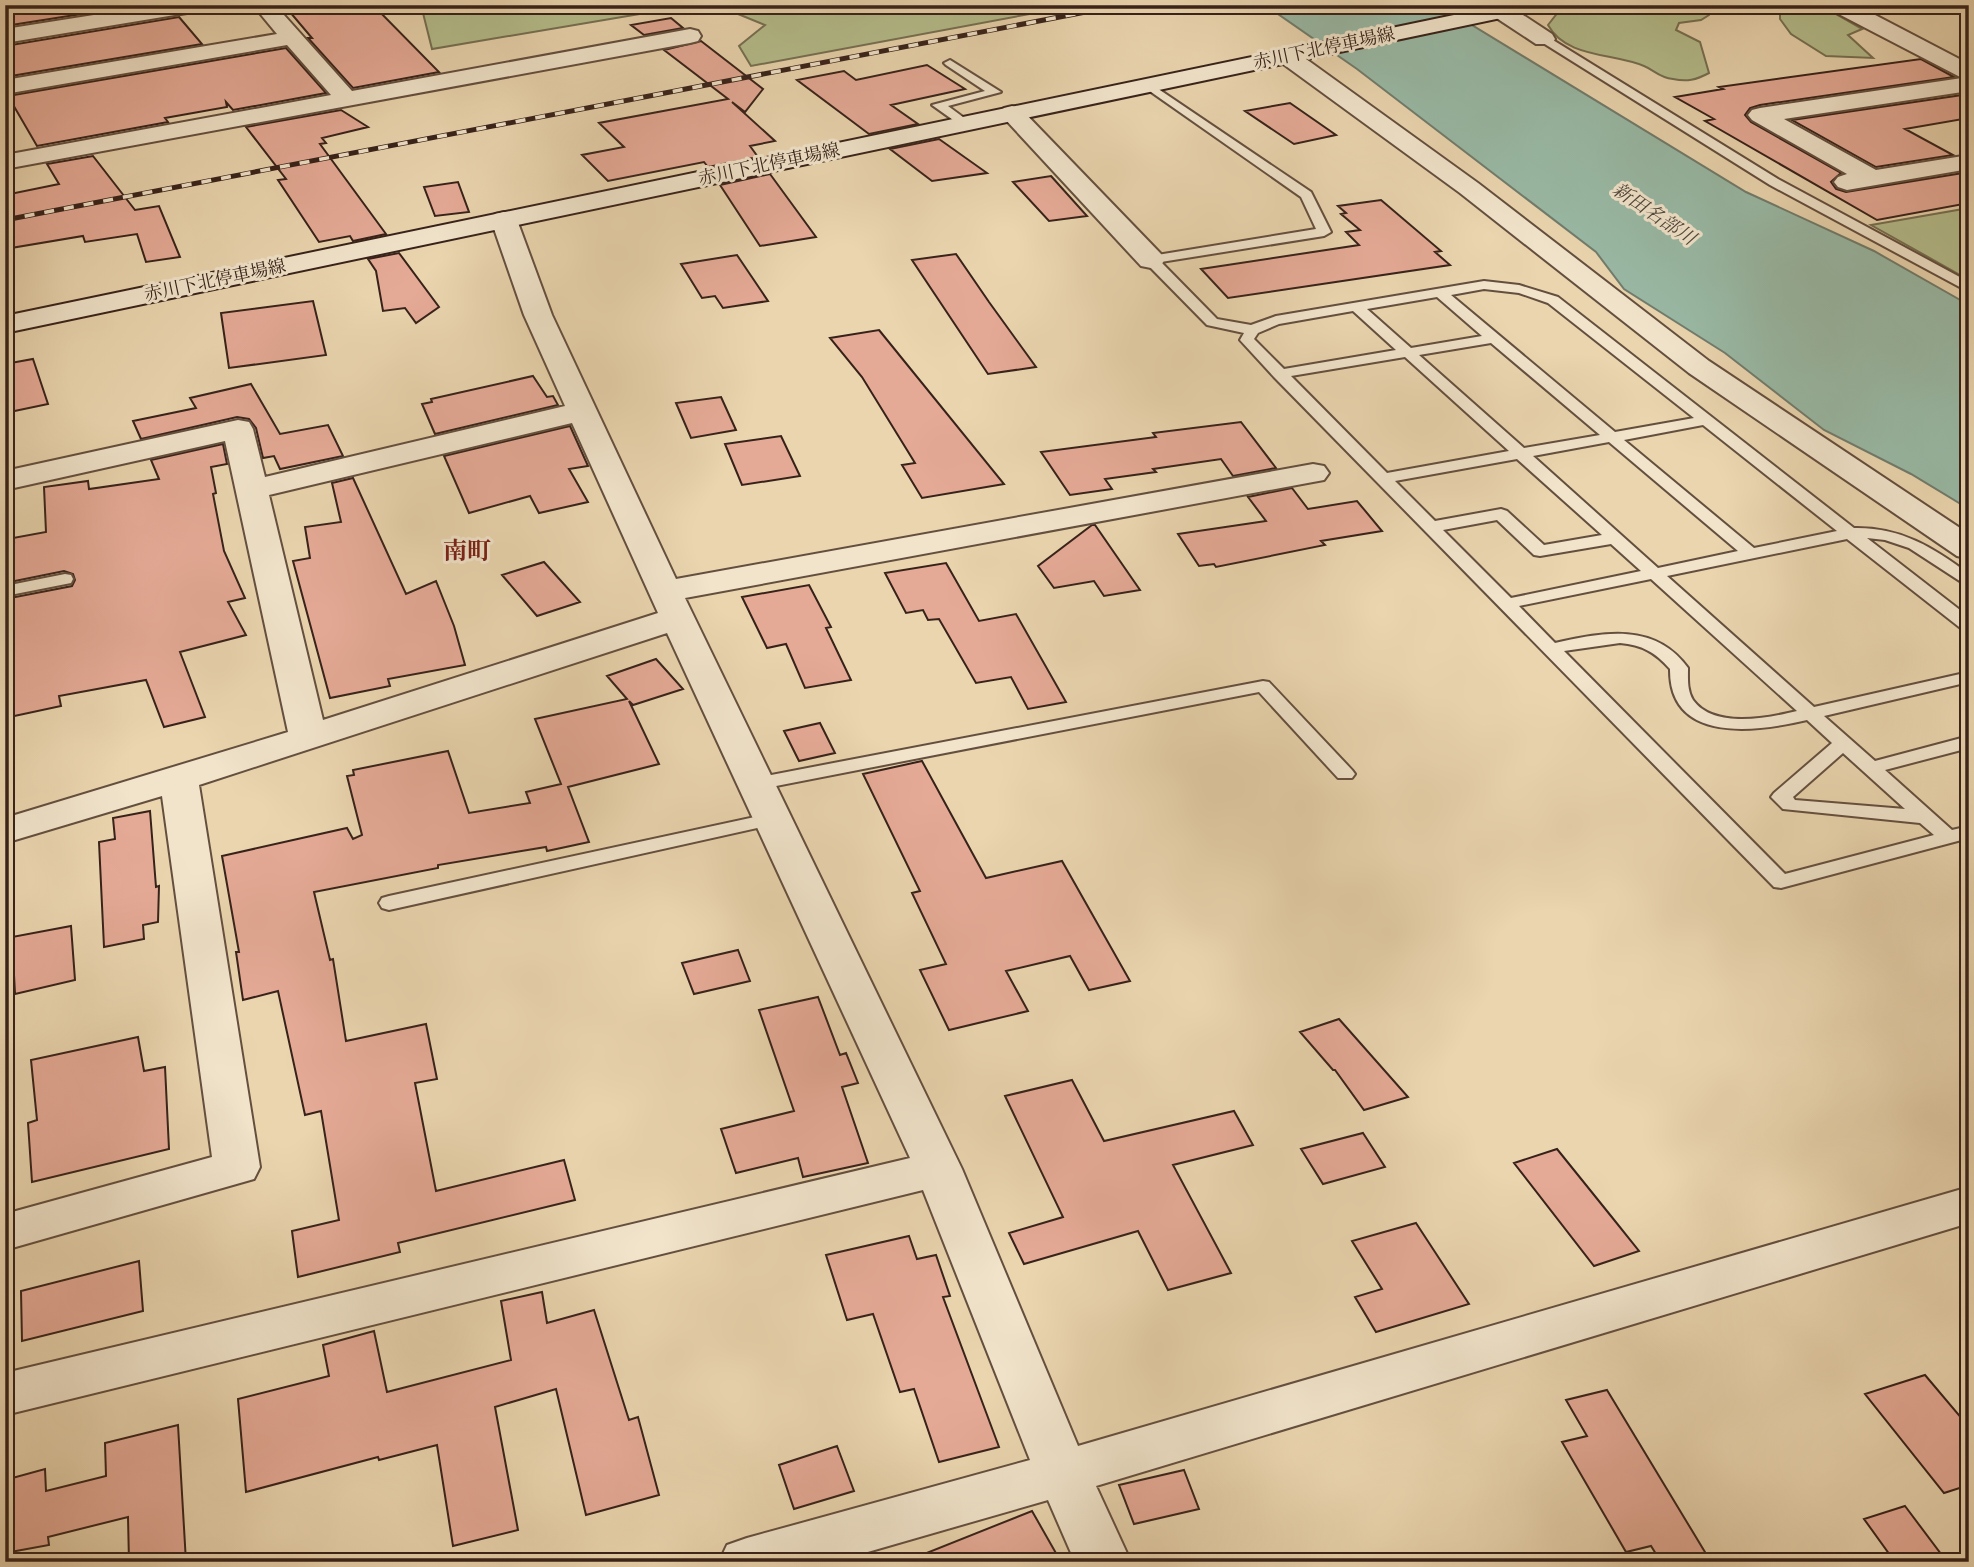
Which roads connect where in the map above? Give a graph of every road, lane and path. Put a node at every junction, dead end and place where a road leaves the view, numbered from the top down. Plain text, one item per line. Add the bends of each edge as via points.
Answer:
1 (199, 5) edge
2 (263, 5) edge
3 (1534, 5) edge
4 (1839, 5) edge
5 (1503, 12) junction
6 (5, 36) edge
7 (690, 36) dead end
8 (292, 38) junction
9 (1544, 39) joint
10 (1291, 55) junction
11 (950, 63) dead end
12 (1969, 73) edge
13 (1969, 84) edge
14 (1148, 85) junction
15 (5, 87) edge
16 (347, 99) junction
17 (1012, 113) junction
18 (963, 123) junction
19 (5, 162) edge
20 (1969, 162) edge
21 (1872, 178) junction
22 (1835, 184) dead end
23 (504, 220) junction
24 (1151, 260) junction
25 (1969, 288) edge
26 (1439, 292) junction
27 (1356, 306) junction
28 (5, 325) edge
29 (1252, 330) junction
30 (1494, 338) junction
31 (1408, 352) junction
32 (1279, 374) junction
33 (584, 411) junction
34 (1706, 420) junction
35 (1612, 437) junction
36 (1520, 454) junction
37 (1313, 473) dead end
38 (1382, 479) junction
39 (5, 481) edge
40 (252, 490) junction
41 (1430, 527) junction
42 (1851, 533) junction
43 (1614, 538) junction
44 (1969, 549) edge
45 (1751, 554) junction
46 (1654, 573) junction
47 (65, 579) dead end
48 (1969, 582) edge
49 (5, 591) edge
50 (1506, 604) junction
51 (671, 605) junction
52 (1969, 626) edge
53 (1550, 649) junction
54 (1969, 677) edge
55 (1811, 714) junction
56 (308, 737) junction
57 (1969, 742) edge
58 (1844, 743) junction
59 (1871, 768) junction
60 (1345, 774) dead end
61 (179, 779) junction
62 (764, 801) junction
63 (1925, 817) junction
64 (5, 831) edge
65 (1969, 832) edge
66 (1948, 837) junction
67 (389, 903) dead end
68 (938, 1169) junction
69 (1969, 1205) edge
70 (5, 1232) edge
71 (5, 1394) edge
72 (1063, 1474) junction
73 (747, 1562) edge
74 (1103, 1562) edge

1 - 6 street
2 - 8 street
3 - 5 street, 赤川下北停車場線
4 - 12 street
5 - 9 street
5 - 10 street, 赤川下北停車場線
7 - 16 street
8 - 15 street
8 - 16 street
9 - 25 lane via 1774,182
10 - 14 street, 赤川下北停車場線
10 - 44 street via 1699,366
11 - 18 lane via 995,92 938,105
13 - 21 street via 1760,115
14 - 17 street, 赤川下北停車場線
14 - 24 lane via 1306,195 1324,232
16 - 19 street
17 - 18 street, 赤川下北停車場線
17 - 24 street
18 - 23 street, 赤川下北停車場線
20 - 21 street
21 - 22 street
23 - 28 street, 赤川下北停車場線
23 - 33 street via 538,315
24 - 29 lane via 1212,322
26 - 27 lane
26 - 30 lane
26 - 34 lane via 1494,285 1553,300
27 - 29 lane via 1276,320
27 - 31 lane
29 - 32 lane via 1247,340
30 - 31 lane
30 - 35 lane
31 - 32 lane
31 - 36 lane
32 - 38 lane
33 - 40 street
33 - 51 street
34 - 35 lane
34 - 42 lane
35 - 36 lane
35 - 45 lane
36 - 38 lane
36 - 43 lane
37 - 51 street
38 - 41 lane
39 - 40 street via 238,429
40 - 56 street
41 - 43 lane via 1501,514 1541,551
41 - 50 lane
42 - 45 lane
42 - 48 lane via 1871,531 1906,539
42 - 52 lane
43 - 46 lane
45 - 46 lane
46 - 50 lane
46 - 55 lane
47 - 49 lane
50 - 53 lane
51 - 56 street
51 - 62 street
53 - 55 lane via 1604,637 1652,644 1669,654 1679,668 1681,698 1717,722 1743,726
53 - 66 lane via 1781,882
54 - 55 lane
55 - 58 lane
56 - 61 street
57 - 59 lane
58 - 59 lane
58 - 63 lane via 1781,797 1790,805
59 - 63 lane
60 - 62 lane via 1263,686
61 - 64 street
61 - 70 street via 237,1167
62 - 67 lane
62 - 68 street
63 - 66 lane
65 - 66 lane
68 - 71 street
68 - 72 street
69 - 72 street
72 - 73 street
72 - 74 street

